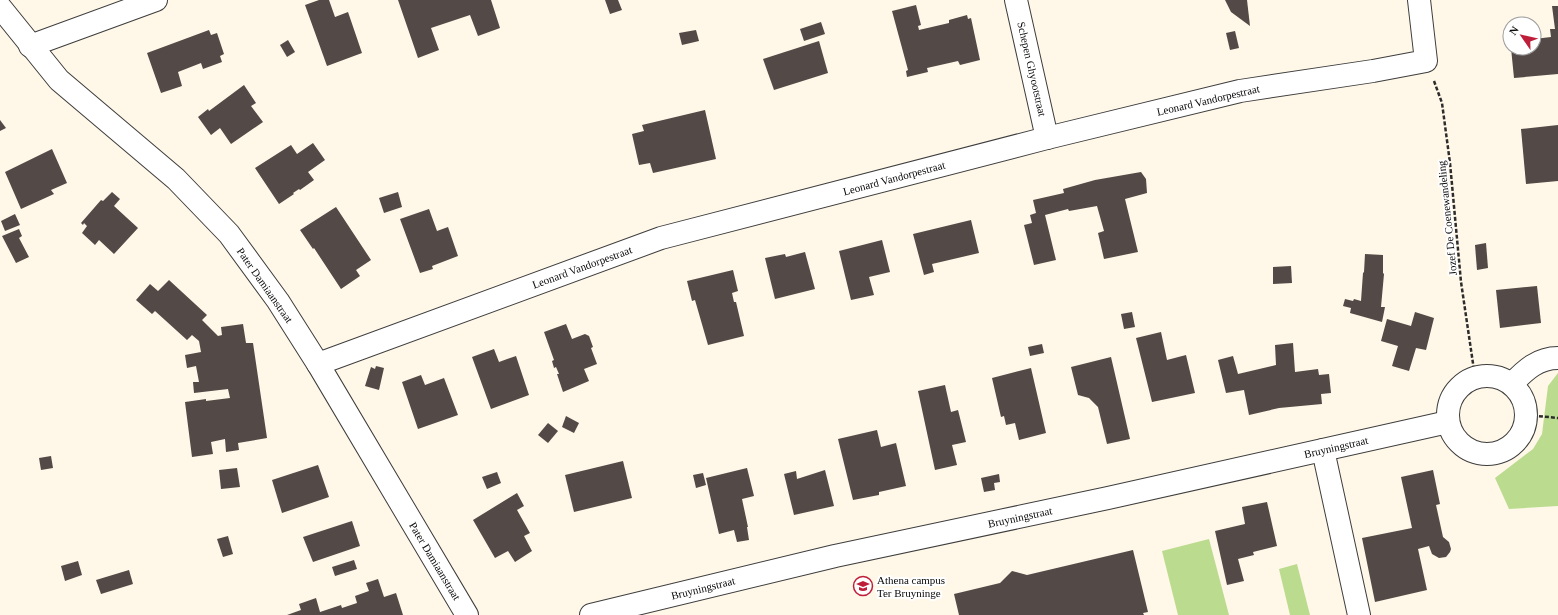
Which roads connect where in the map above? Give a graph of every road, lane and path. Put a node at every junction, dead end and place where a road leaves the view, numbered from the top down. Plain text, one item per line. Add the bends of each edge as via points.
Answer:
1 (156, 0) edge
2 (1016, 0) edge
3 (1419, 0) edge
4 (0, 7) edge
5 (30, 46) junction
6 (1426, 61) junction
7 (1047, 138) junction
8 (1558, 358) edge
9 (318, 364) junction
10 (1475, 377) junction
11 (1512, 384) junction
12 (1527, 415) junction
13 (1558, 418) edge
14 (1448, 422) junction
15 (1323, 450) junction
16 (467, 615) edge
17 (591, 615) edge
18 (1360, 615) edge

1 - 5 street
2 - 7 street, Schepen Ghyootstraat
3 - 6 street
4 - 5 street, Pater Damiaanstraat
5 - 9 street, Pater Damiaanstraat via 59,80 176,179 229,234 278,301
6 - 7 street, Leonard Vandorpestraat via 1240,91
6 - 10 path, Jozef De Coenewandeling via 1442,103 1461,282
7 - 9 street, Leonard Vandorpestraat via 661,238
8 - 11 street via 1537,362
9 - 16 street, Pater Damiaanstraat
10 - 11 street via 1487,375 1502,378
10 - 14 street via 1463,383 1454,394 1449,404
11 - 12 street via 1523,399
12 - 13 path
12 - 14 street via 1521,434 1510,446 1492,454 1482,454 1463,446 1451,432
14 - 15 street, Bruyningstraat
15 - 17 street, Bruyningstraat via 835,556
15 - 18 street

